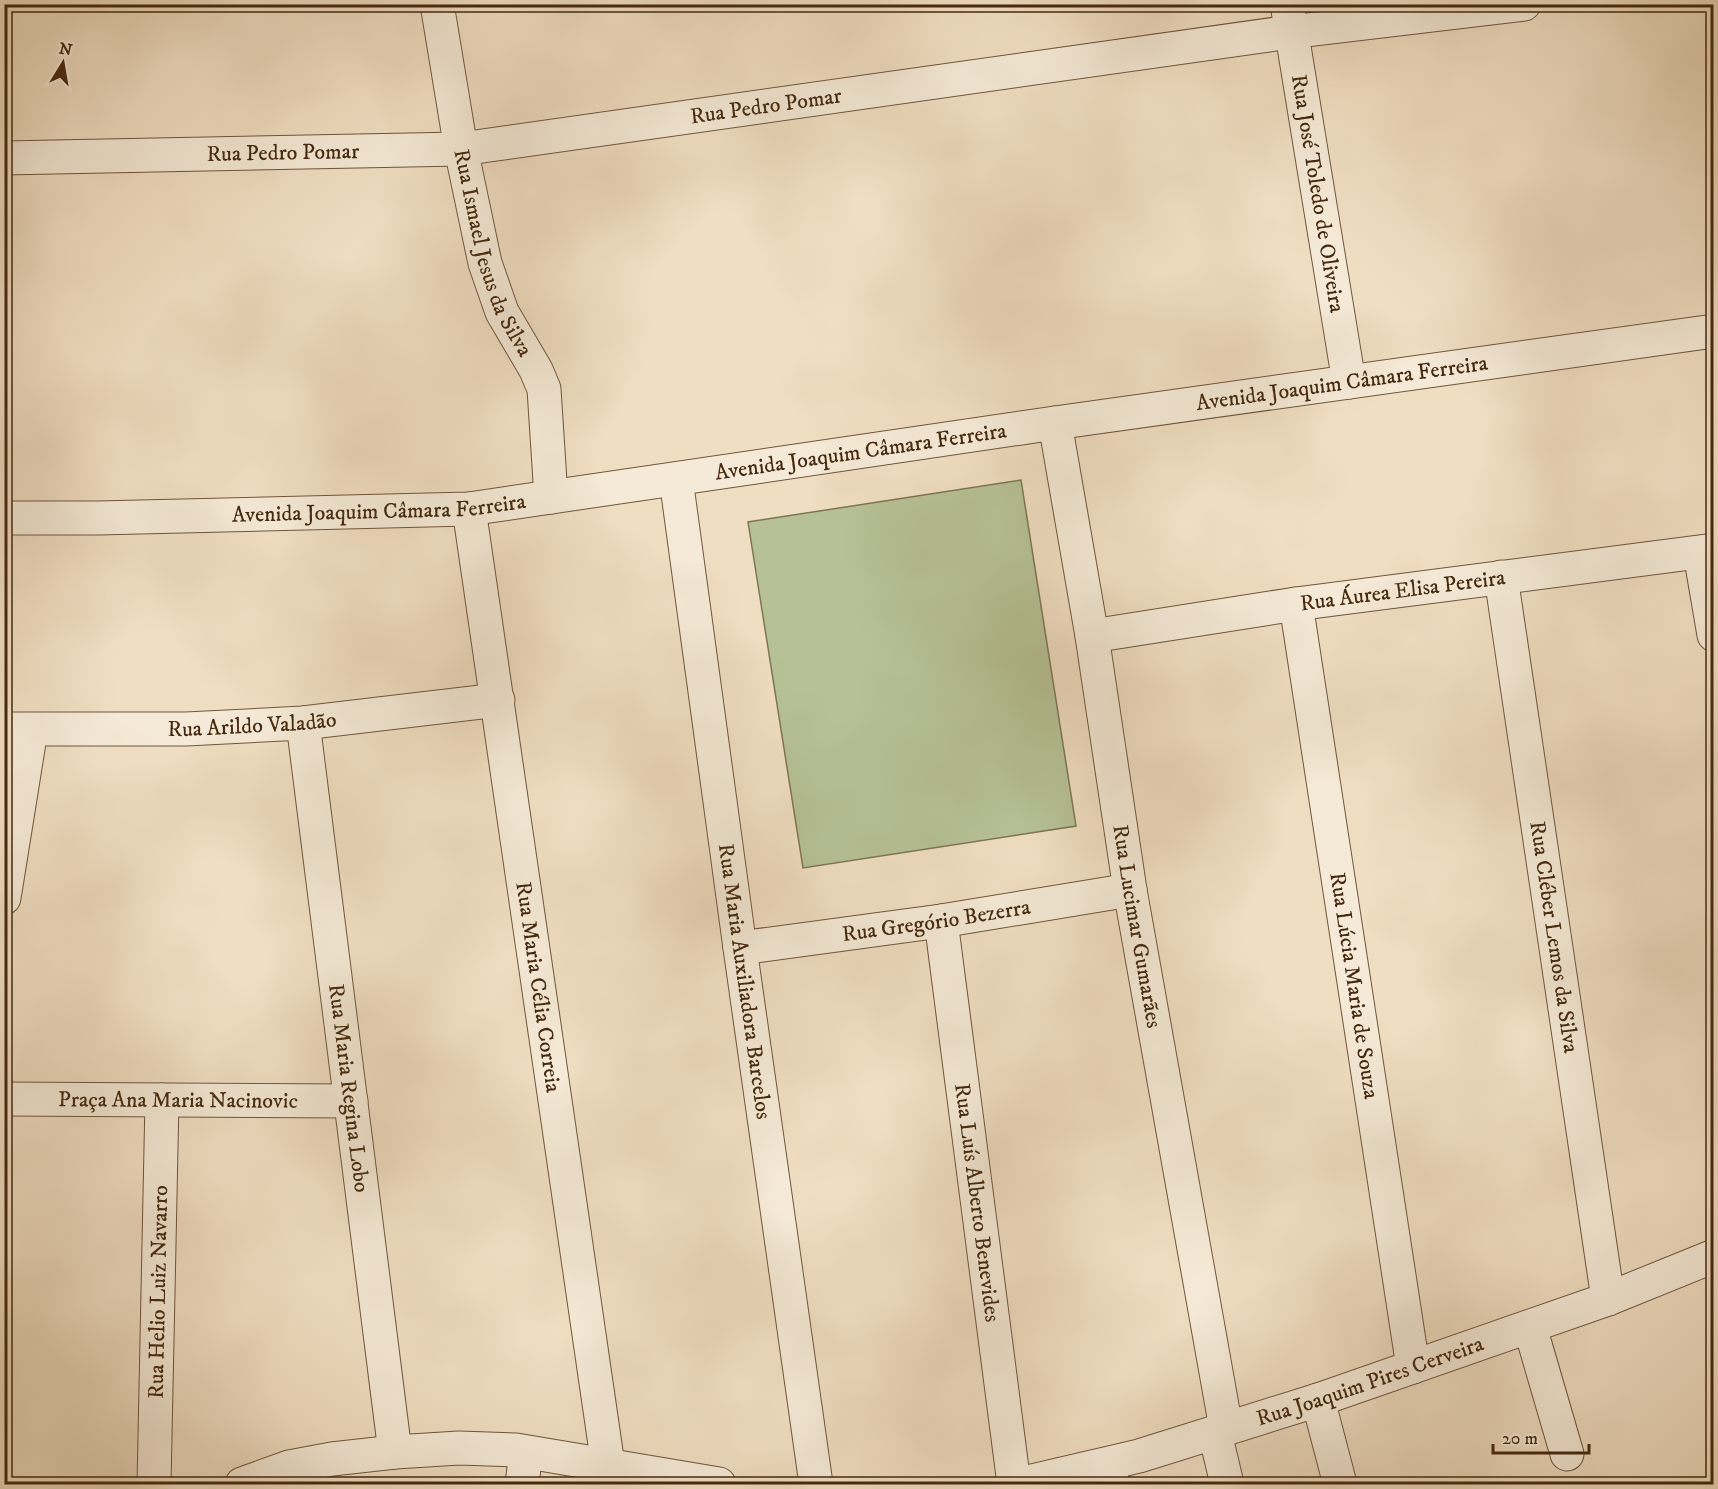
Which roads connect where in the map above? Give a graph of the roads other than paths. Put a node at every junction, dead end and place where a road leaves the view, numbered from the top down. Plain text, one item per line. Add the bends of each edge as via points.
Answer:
1 (437, 4) edge
2 (1524, 4) edge
3 (1288, 18) edge
4 (461, 149) junction
5 (4, 158) edge
6 (1713, 331) edge
7 (1348, 382) junction
8 (1055, 423) junction
9 (676, 479) junction
10 (551, 497) junction
11 (468, 508) junction
12 (4, 518) edge
13 (1707, 552) edge
14 (1501, 577) junction
15 (1296, 604) junction
16 (1713, 635) edge
17 (1092, 636) junction
18 (498, 700) junction
19 (303, 723) junction
20 (18, 730) edge
21 (1130, 890) junction
22 (4, 898) edge
23 (941, 921) junction
24 (740, 948) junction
25 (4, 1099) edge
26 (162, 1100) junction
27 (351, 1101) junction
28 (1713, 1256) edge
29 (1608, 1299) junction
30 (1530, 1327) junction
31 (1413, 1366) junction
32 (1318, 1400) junction
33 (1221, 1430) junction
34 (395, 1452) junction
35 (526, 1452) junction
36 (1567, 1454) dead end
37 (608, 1465) junction
38 (1119, 1473) edge
39 (706, 1484) edge
40 (154, 1485) edge
41 (242, 1485) edge
42 (522, 1485) edge
43 (816, 1485) edge
44 (1017, 1485) edge
45 (1227, 1485) edge
46 (1340, 1485) edge

1 - 4 street, Rua Ismael Jesus da Silva
2 - 3 street, Rua Pedro Pomar
3 - 4 street, Rua Pedro Pomar
3 - 7 street, Rua José Toledo de Oliveira
4 - 5 street, Rua Pedro Pomar
4 - 10 street, Rua Ismael Jesus da Silva via 488,272 502,312 544,389
6 - 7 street, Avenida Joaquim Câmara Ferreira
7 - 8 street, Avenida Joaquim Câmara Ferreira
8 - 9 street, Avenida Joaquim Câmara Ferreira
8 - 17 street, Rua Lucimar Gumarães
9 - 10 street, Avenida Joaquim Câmara Ferreira
9 - 24 street, Rua Maria Auxiliadora Barcelos
10 - 11 street, Avenida Joaquim Câmara Ferreira
11 - 12 street, Avenida Joaquim Câmara Ferreira
11 - 18 street, Rua Maria Célia Correia
13 - 14 street, Rua Áurea Elisa Pereira
13 - 16 street
14 - 15 street, Rua Áurea Elisa Pereira
14 - 29 street, Rua Cléber Lemos da Silva
15 - 17 street, Rua Áurea Elisa Pereira
15 - 31 street, Rua Lúcia Maria de Souza
17 - 21 street, Rua Lucimar Gumarães
18 - 19 street, Rua Arildo Valadão
18 - 37 street, Rua Maria Célia Correia
19 - 20 street, Rua Arildo Valadão via 186,729
19 - 27 street, Rua Maria Regina Lobo
20 - 22 street
21 - 23 street, Rua Gregório Bezerra
21 - 33 street, Rua Lucimar Gumarães
23 - 24 street, Rua Gregório Bezerra
23 - 44 street, Rua Luís Alberto Benevides
24 - 43 street, Rua Maria Auxiliadora Barcelos
25 - 26 street, Praça Ana Maria Nacinovic
26 - 27 street, Praça Ana Maria Nacinovic
26 - 40 street, Rua Helio Luiz Navarro
27 - 34 street, Rua Maria Regina Lobo
28 - 29 street, Rua Joaquim Pires Cerveira
29 - 30 street, Rua Joaquim Pires Cerveira
30 - 31 street, Rua Joaquim Pires Cerveira
30 - 36 street
31 - 32 street, Rua Joaquim Pires Cerveira
32 - 33 street, Rua Joaquim Pires Cerveira
32 - 46 street
33 - 38 street, Rua Joaquim Pires Cerveira
33 - 45 street, Rua Lucimar Gumarães
34 - 35 street via 459,1448
34 - 41 street via 289,1467
35 - 37 street
35 - 42 street
37 - 39 street
38 - 44 street, Rua Joaquim Pires Cerveira

